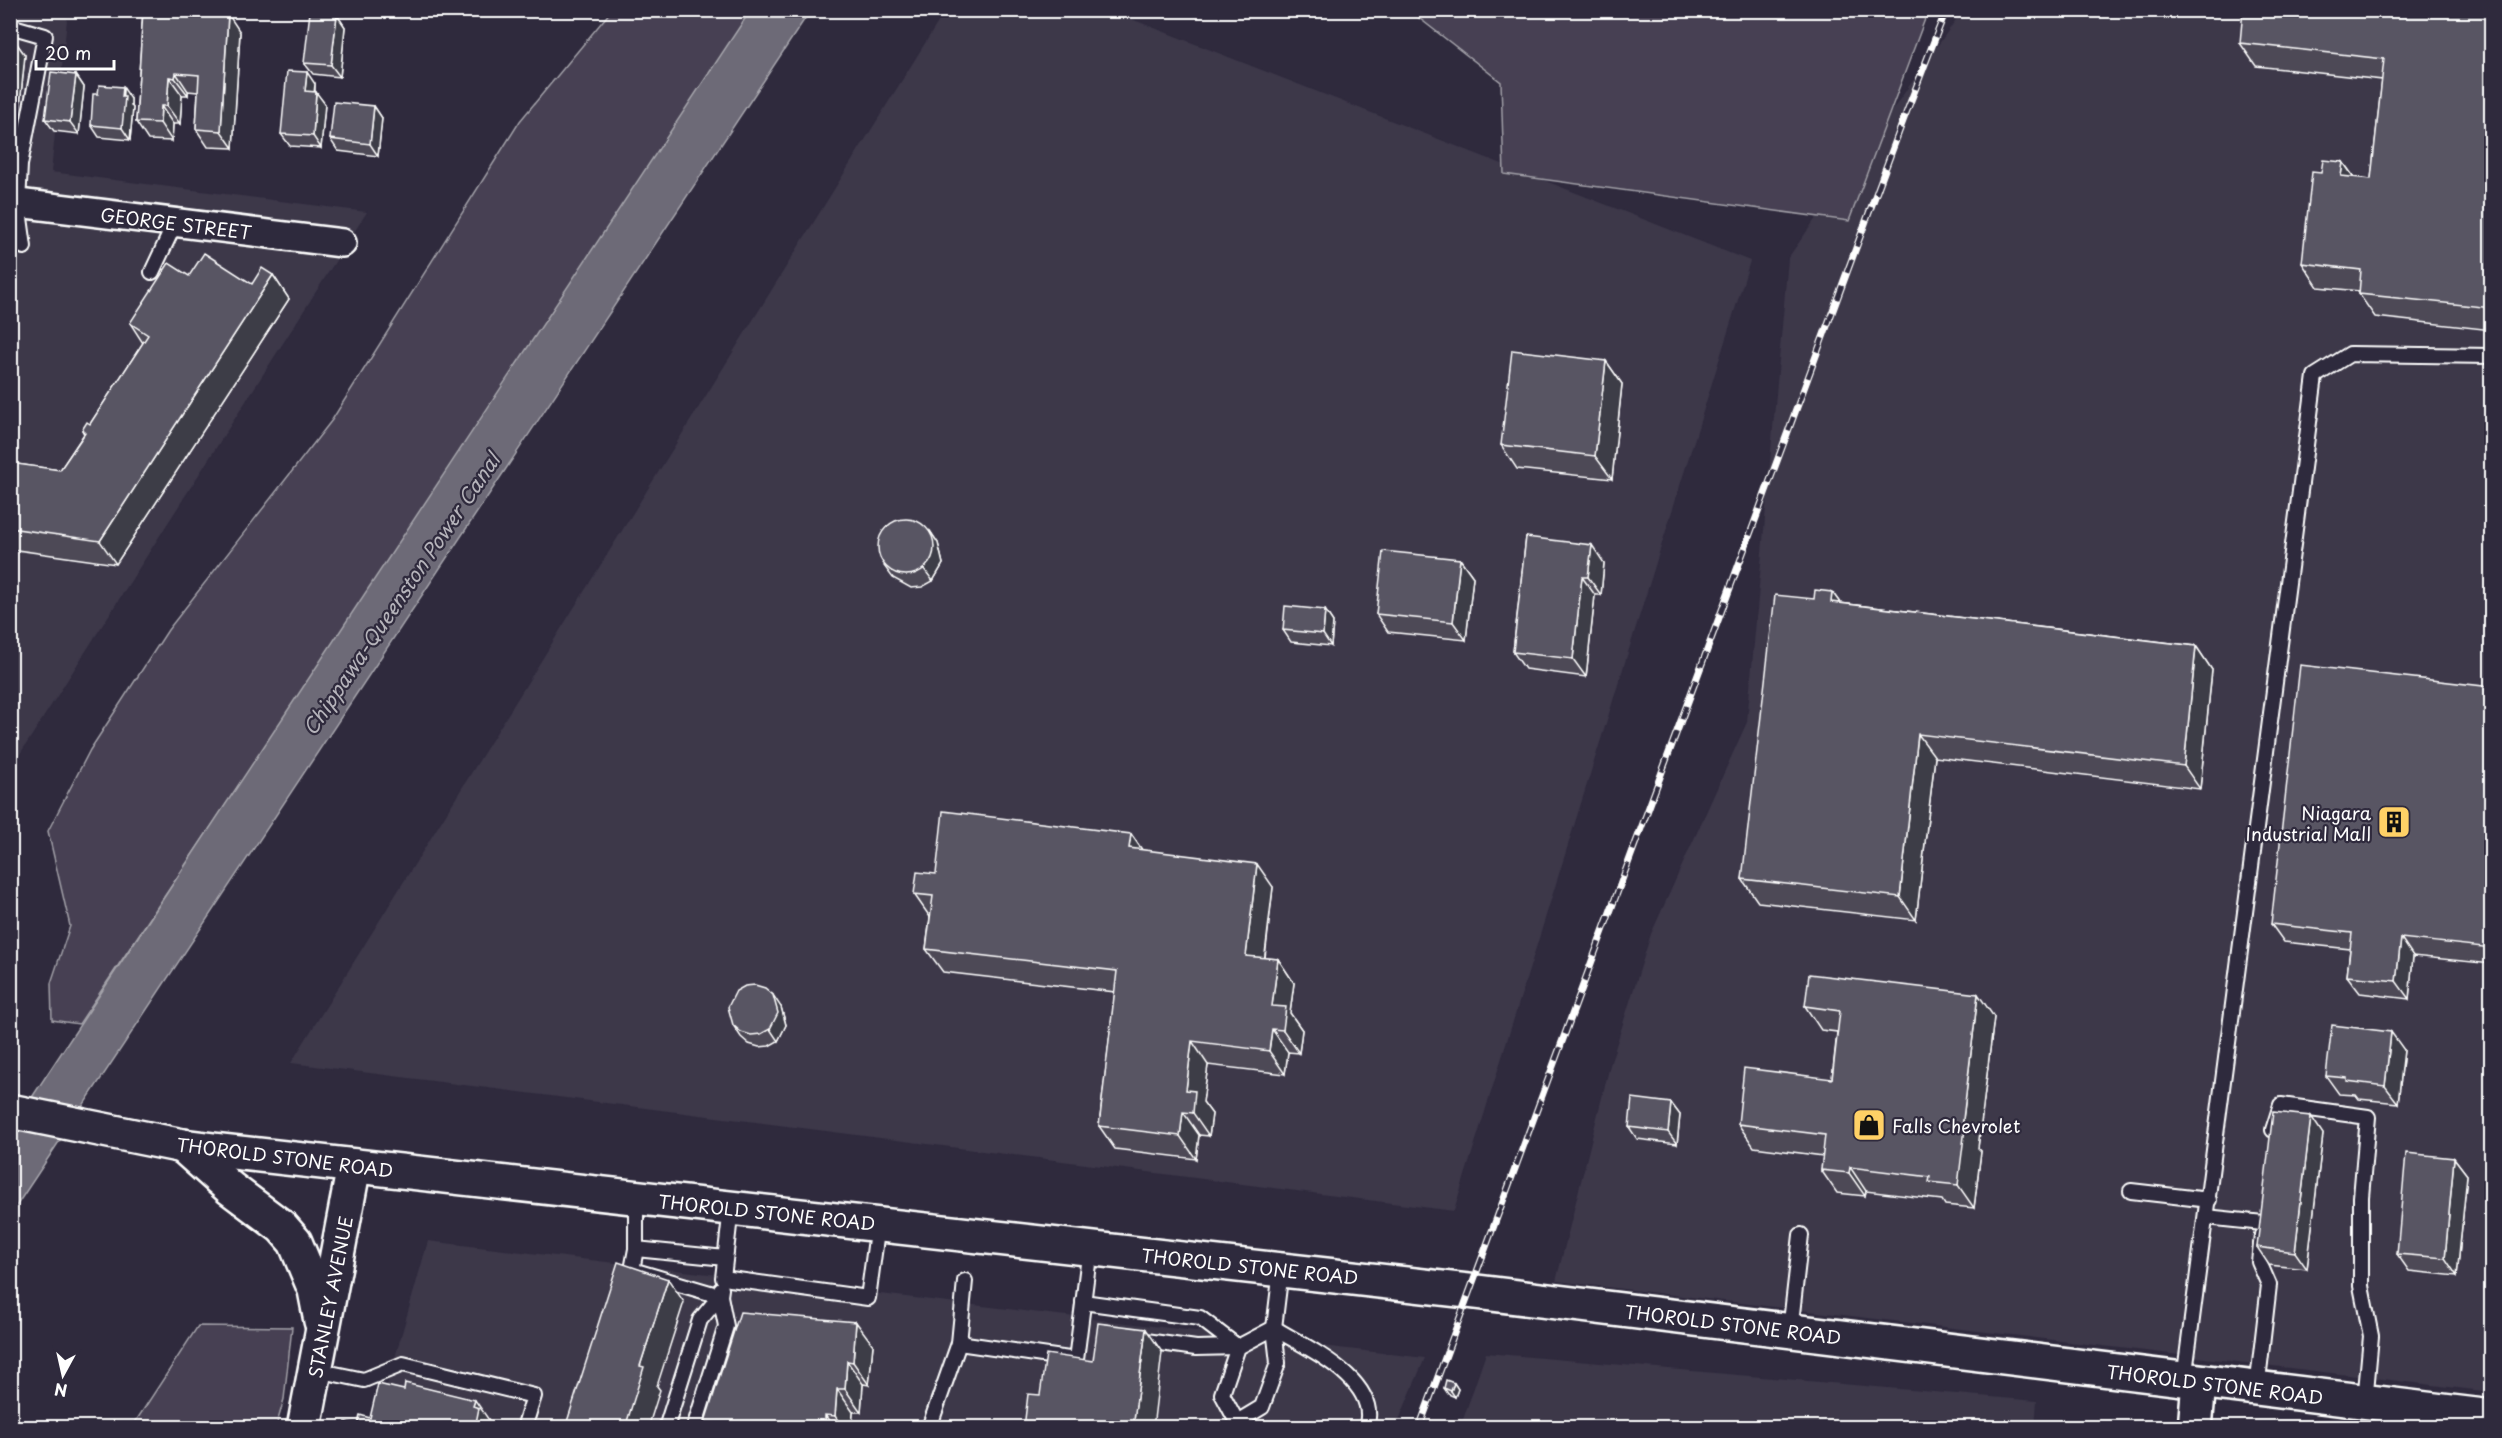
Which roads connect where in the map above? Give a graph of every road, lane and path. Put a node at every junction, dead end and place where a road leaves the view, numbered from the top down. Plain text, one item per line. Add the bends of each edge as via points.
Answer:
1 (10, 26) edge
2 (14, 203) edge
3 (175, 222) junction
4 (342, 243) dead end
5 (24, 248) dead end
6 (152, 272) dead end
7 (2492, 356) edge
8 (10, 1111) edge
9 (183, 1146) junction
10 (2271, 1148) edge
11 (354, 1166) junction
12 (2131, 1191) dead end
13 (636, 1197) junction
14 (2209, 1200) junction
15 (730, 1208) junction
16 (2206, 1217) junction
17 (878, 1224) junction
18 (1802, 1235) dead end
19 (1089, 1248) junction
20 (636, 1249) junction
21 (725, 1258) junction
22 (1281, 1270) junction
23 (723, 1278) junction
24 (966, 1281) dead end
25 (720, 1296) junction
26 (1083, 1302) junction
27 (1274, 1328) junction
28 (1790, 1331) junction
29 (324, 1334) junction
30 (1126, 1338) edge
31 (959, 1343) junction
32 (1238, 1347) junction
33 (316, 1370) junction
34 (2191, 1381) junction
35 (2257, 1389) junction
36 (2365, 1402) junction
37 (2492, 1417) edge
38 (1236, 1425) edge
39 (304, 1428) edge
40 (524, 1428) edge
41 (666, 1428) edge
42 (694, 1428) edge
43 (929, 1428) edge
44 (1366, 1428) edge
45 (2195, 1428) edge

1 - 2 lane via 45,36
2 - 3 street, GEORGE STREET
2 - 5 lane
3 - 4 street, GEORGE STREET
3 - 6 lane
7 - 14 lane via 2350,354 2315,376
8 - 9 main road, THOROLD STONE ROAD
9 - 11 main road, THOROLD STONE ROAD
9 - 29 main road via 295,1242 315,1290
10 - 36 lane via 2281,1105 2368,1117 2361,1197 2361,1286 2371,1336
11 - 13 main road, THOROLD STONE ROAD
11 - 29 main road, STANLEY AVENUE
12 - 14 lane
13 - 15 main road, THOROLD STONE ROAD
13 - 20 lane
14 - 16 lane
15 - 17 main road, THOROLD STONE ROAD
15 - 21 lane
16 - 34 lane
16 - 35 lane via 2264,1218 2259,1262 2269,1285
17 - 19 main road, THOROLD STONE ROAD
17 - 23 lane via 868,1298
18 - 28 lane
19 - 22 main road, THOROLD STONE ROAD
19 - 26 lane
20 - 21 lane
20 - 25 lane via 630,1276
21 - 23 lane
22 - 27 lane
22 - 28 main road, THOROLD STONE ROAD
23 - 25 lane
24 - 31 lane
25 - 41 lane via 700,1320
25 - 42 lane via 726,1326
26 - 31 lane via 1086,1332 1076,1360
26 - 32 lane via 1200,1318
27 - 32 lane
27 - 38 lane via 1278,1363 1262,1407
27 - 44 lane via 1345,1372 1361,1390 1369,1418
28 - 34 main road, THOROLD STONE ROAD
29 - 33 main road, STANLEY AVENUE
30 - 32 lane via 1196,1348
31 - 43 lane
32 - 38 lane via 1222,1394
33 - 39 main road, STANLEY AVENUE
33 - 40 lane via 364,1380 403,1364 534,1396
34 - 35 main road, THOROLD STONE ROAD
34 - 45 main road
35 - 36 main road, THOROLD STONE ROAD
36 - 37 main road, THOROLD STONE ROAD

